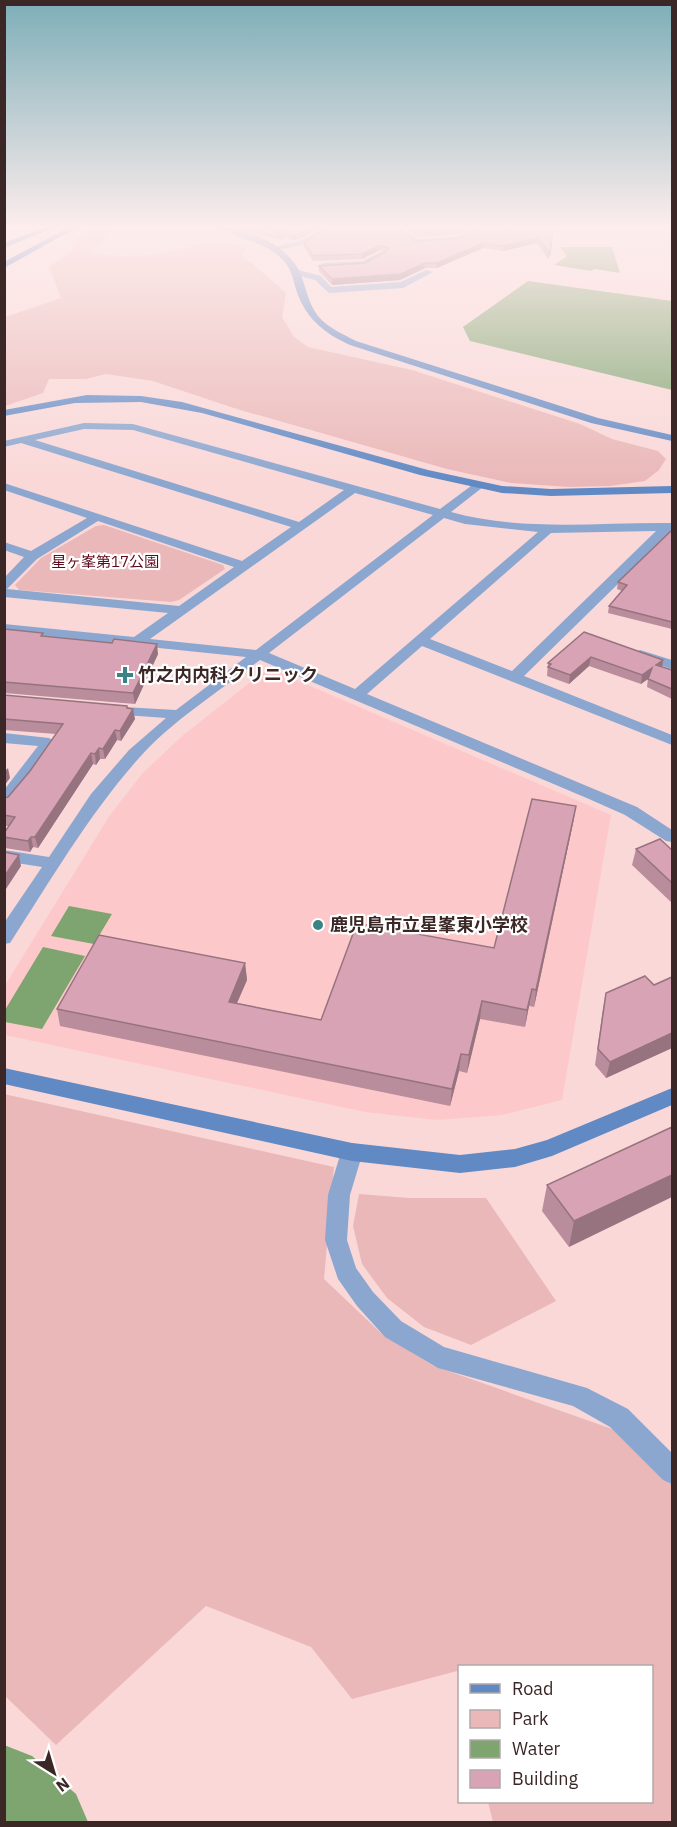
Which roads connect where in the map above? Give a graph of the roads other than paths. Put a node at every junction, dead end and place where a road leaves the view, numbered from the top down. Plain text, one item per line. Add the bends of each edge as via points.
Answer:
1 (309, 312) edge
2 (4, 413) edge
3 (672, 438) edge
4 (22, 440) junction
5 (4, 444) edge
6 (479, 485) junction
7 (4, 486) edge
8 (353, 489) junction
9 (672, 490) edge
10 (441, 514) junction
11 (97, 517) junction
12 (300, 526) junction
13 (670, 527) edge
14 (548, 529) junction
15 (4, 546) edge
16 (32, 556) junction
17 (244, 566) junction
18 (4, 586) edge
19 (4, 592) edge
20 (182, 610) junction
21 (4, 628) edge
22 (421, 640) junction
23 (136, 642) junction
24 (631, 650) edge
25 (258, 654) junction
26 (670, 660) edge
27 (515, 677) junction
28 (357, 695) junction
29 (98, 707) edge
30 (179, 716) junction
31 (4, 738) edge
32 (672, 740) edge
33 (4, 802) edge
34 (672, 837) edge
35 (4, 855) edge
36 (54, 864) junction
37 (4, 938) edge
38 (4, 1076) edge
39 (672, 1096) edge
40 (352, 1152) junction
41 (672, 1471) edge

1 - 3 street via 330,332 353,343 595,421
2 - 6 street via 58,402 146,399 178,404
4 - 5 street
4 - 8 street via 84,426 133,427
4 - 12 street
6 - 9 street via 541,493
6 - 10 street
7 - 11 street
8 - 10 street
8 - 12 street
10 - 14 street
10 - 25 street
11 - 16 street
11 - 17 street
12 - 17 street
13 - 14 street
13 - 27 street via 571,630
14 - 22 street
15 - 16 street
16 - 18 street
17 - 20 street
19 - 20 street
20 - 23 street
21 - 23 street
22 - 27 street
22 - 28 street
23 - 25 street
24 - 26 street
25 - 28 street
25 - 30 street
27 - 32 street
28 - 34 street via 631,811
29 - 30 street
30 - 36 street via 112,778
31 - 33 street via 49,743
35 - 36 street
36 - 37 street
38 - 40 street
39 - 40 street via 552,1148 515,1158 460,1164
40 - 41 street via 339,1195 336,1240 346,1272 364,1299 393,1329 438,1358 578,1396 597,1405 619,1418

